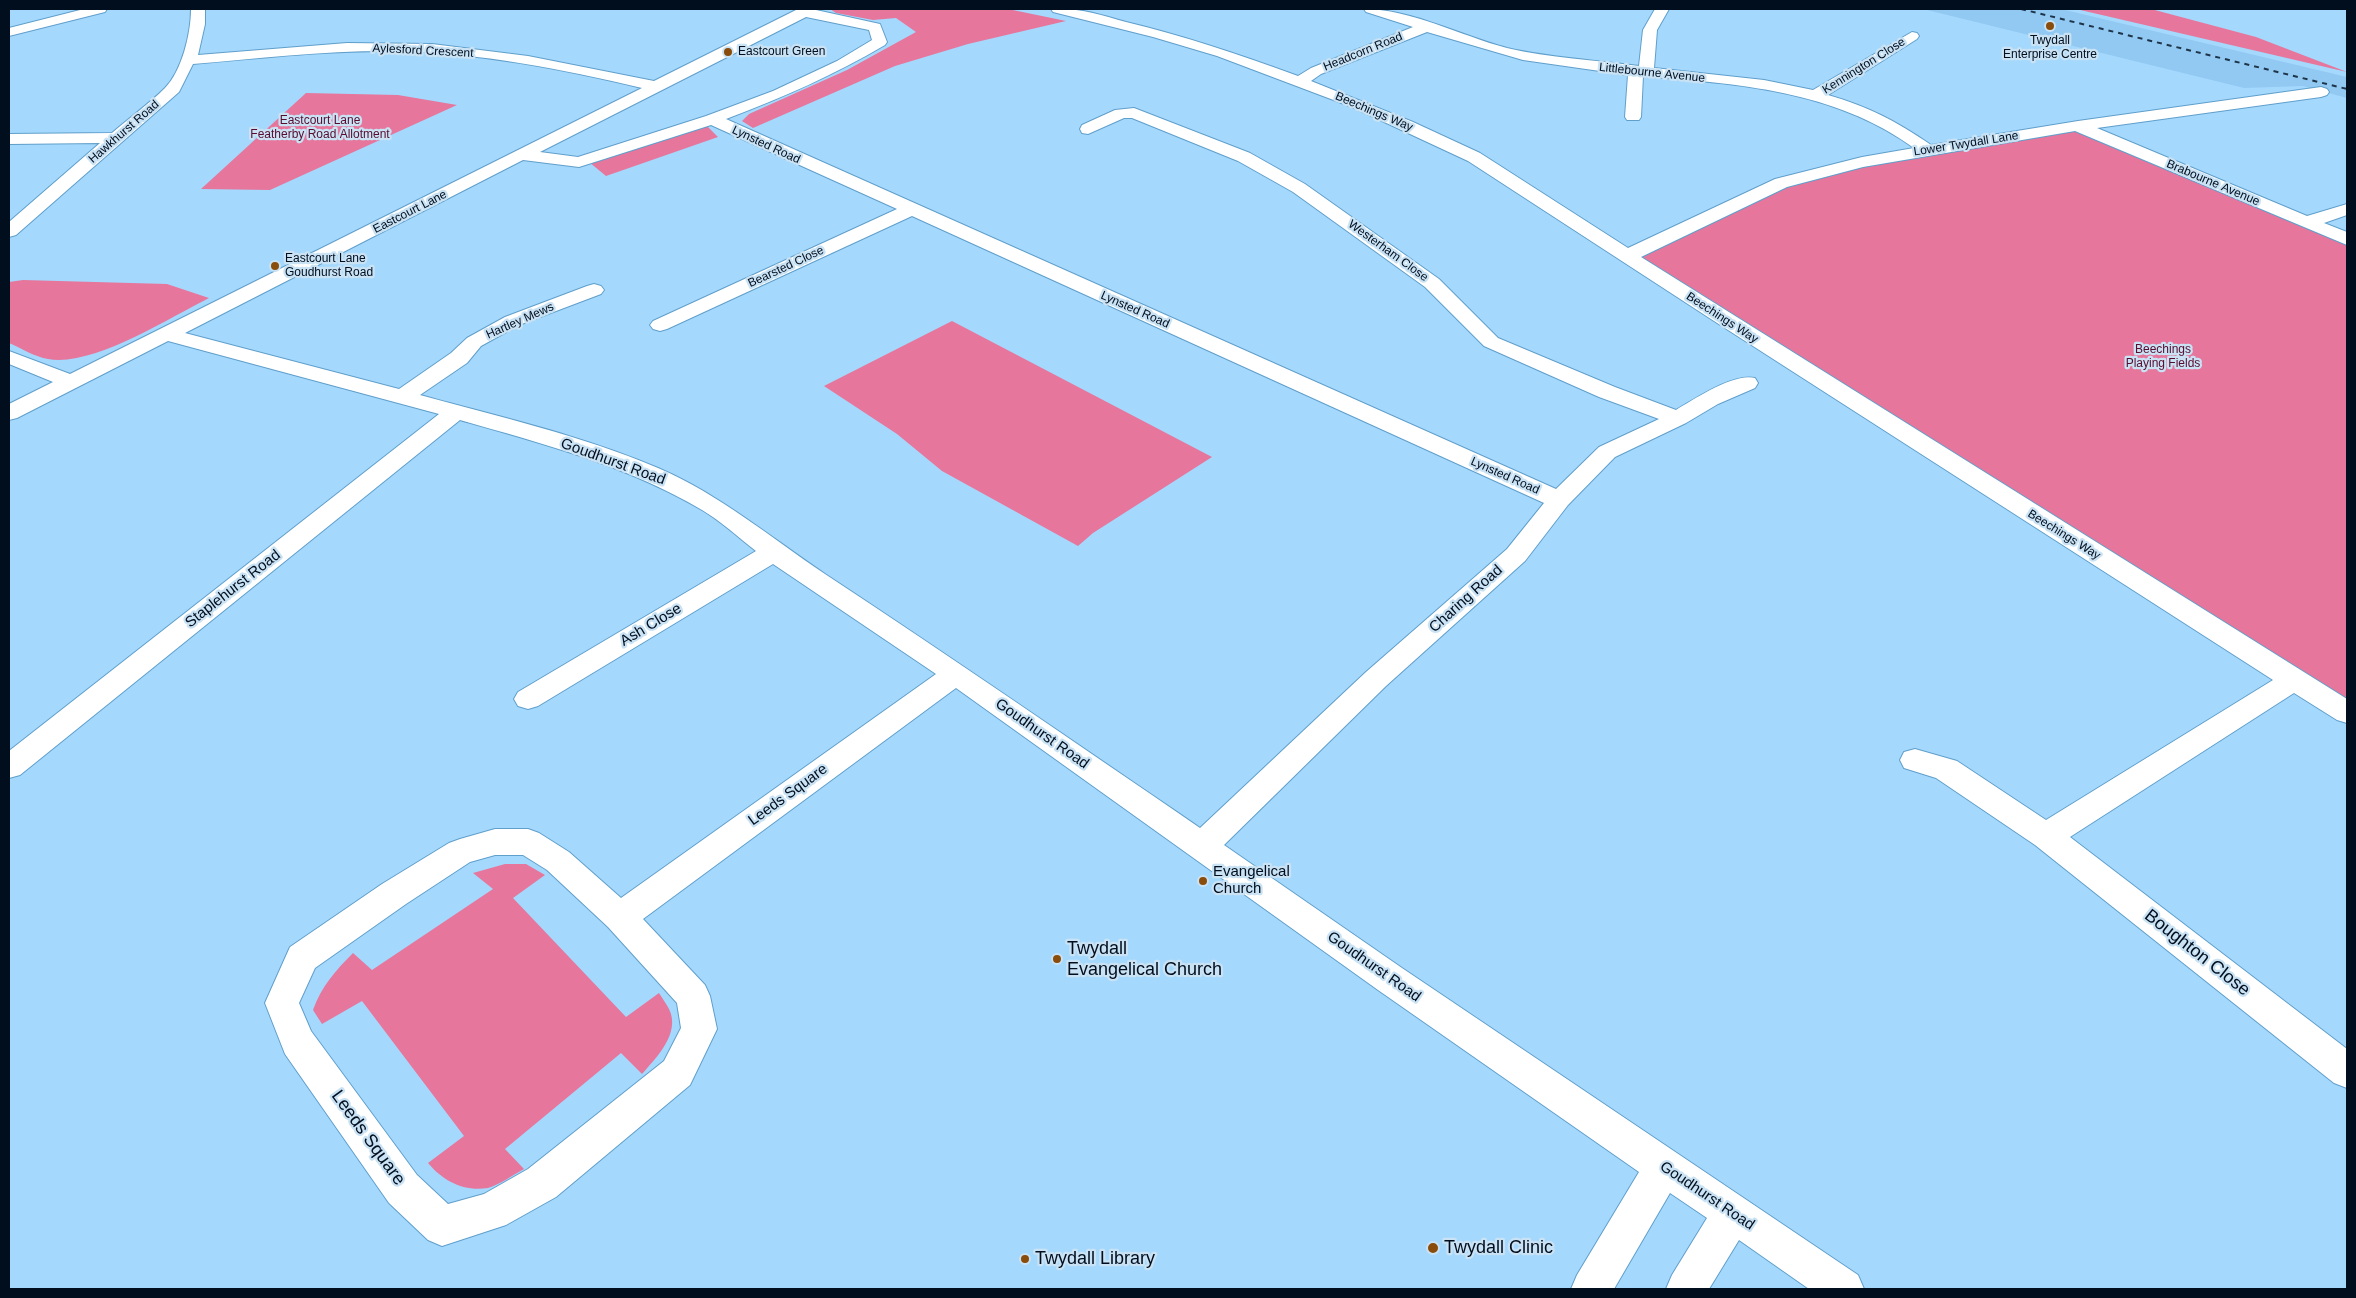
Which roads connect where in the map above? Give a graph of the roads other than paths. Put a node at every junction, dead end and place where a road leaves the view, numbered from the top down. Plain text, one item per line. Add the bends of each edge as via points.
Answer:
1 (100, 9) edge
2 (198, 9) edge
3 (1058, 9) edge
4 (1371, 9) edge
5 (1662, 9) edge
6 (806, 10) edge
7 (1427, 27) junction
8 (9, 32) edge
9 (1912, 36) dead end
10 (189, 60) junction
11 (1641, 71) junction
12 (1301, 82) junction
13 (654, 86) junction
14 (2321, 92) dead end
15 (1815, 96) junction
16 (1633, 118) dead end
17 (712, 119) junction
18 (2078, 126) junction
19 (1088, 129) dead end
20 (117, 138) junction
21 (9, 139) edge
22 (1927, 150) junction
23 (522, 155) junction
24 (911, 209) junction
25 (2347, 209) edge
26 (2307, 222) junction
27 (9, 231) edge
28 (2347, 240) edge
29 (1627, 256) junction
30 (594, 290) dead end
31 (660, 325) dead end
32 (166, 334) junction
33 (9, 357) edge
34 (69, 381) junction
35 (1747, 383) dead end
36 (402, 396) junction
37 (456, 412) junction
38 (9, 413) edge
39 (1678, 418) junction
40 (1559, 500) junction
41 (774, 552) junction
42 (956, 674) junction
43 (2294, 680) junction
44 (528, 698) dead end
45 (2347, 712) edge
46 (1915, 760) dead end
47 (9, 767) edge
48 (2046, 836) junction
49 (1203, 846) junction
50 (620, 917) junction
51 (2347, 1071) edge
52 (1664, 1167) junction
53 (1732, 1212) junction
54 (1591, 1289) edge
55 (1686, 1289) edge
56 (1844, 1289) edge

1 - 8 street
2 - 10 street, Hawkhurst Road via 198,24
3 - 12 street, Beechings Way via 1167,36
4 - 7 street, Littlebourne Avenue
5 - 11 street via 1651,27
6 - 13 street, Eastcourt Lane
6 - 17 street via 874,27 880,42 779,94
7 - 11 street, Littlebourne Avenue via 1524,57
7 - 12 street, Headcorn Road via 1316,72
9 - 15 street, Kennington Close
10 - 13 street, Aylesford Crescent via 304,50 400,47 545,62
10 - 20 street, Hawkhurst Road via 173,90
11 - 15 street, Littlebourne Avenue
11 - 16 street
12 - 29 street, Beechings Way via 1407,125 1474,157
13 - 23 street, Eastcourt Lane
14 - 18 street, Lower Twydall Lane
15 - 22 street, Littlebourne Avenue via 1887,123
17 - 23 street via 579,162
17 - 24 street, Lynsted Road
18 - 22 street, Lower Twydall Lane
18 - 26 street, Brabourne Avenue
19 - 39 street, Westerham Close via 1121,114 1134,113 1244,157 1299,188 1432,283 1491,342 1607,392
20 - 21 street
20 - 27 street, Hawkhurst Road
22 - 29 street, Lower Twydall Lane via 1862,162 1781,183
23 - 32 street, Eastcourt Lane
24 - 31 street, Bearsted Close
24 - 40 street, Lynsted Road
25 - 26 street
26 - 28 street, Brabourne Avenue
29 - 43 street, Beechings Way
30 - 36 street, Hartley Mews via 512,322 474,342 458,358
32 - 34 street, Eastcourt Lane
32 - 36 street, Goudhurst Road
33 - 34 street
34 - 38 street, Eastcourt Lane
35 - 39 street, Charing Road
36 - 37 street, Goudhurst Road
37 - 41 street, Goudhurst Road via 583,448 650,473 712,505
37 - 47 street, Staplehurst Road
39 - 40 street, Charing Road via 1607,452
40 - 49 street, Charing Road via 1516,555 1376,679
41 - 42 street, Goudhurst Road
41 - 44 street, Ash Close
42 - 49 street, Goudhurst Road
42 - 50 street, Leeds Square
43 - 45 street, Beechings Way
43 - 48 street
46 - 48 street, Boughton Close via 1946,769
48 - 51 street, Boughton Close
49 - 52 street, Goudhurst Road
50 - 50 street, Leeds Square via 693,996 699,1029 677,1073 542,1183 492,1211 442,1226 403,1189 298,1042 282,1003 302,958 460,852 495,842 528,842 558,861
52 - 53 street, Goudhurst Road
52 - 54 street
53 - 55 street
53 - 56 street, Goudhurst Road

